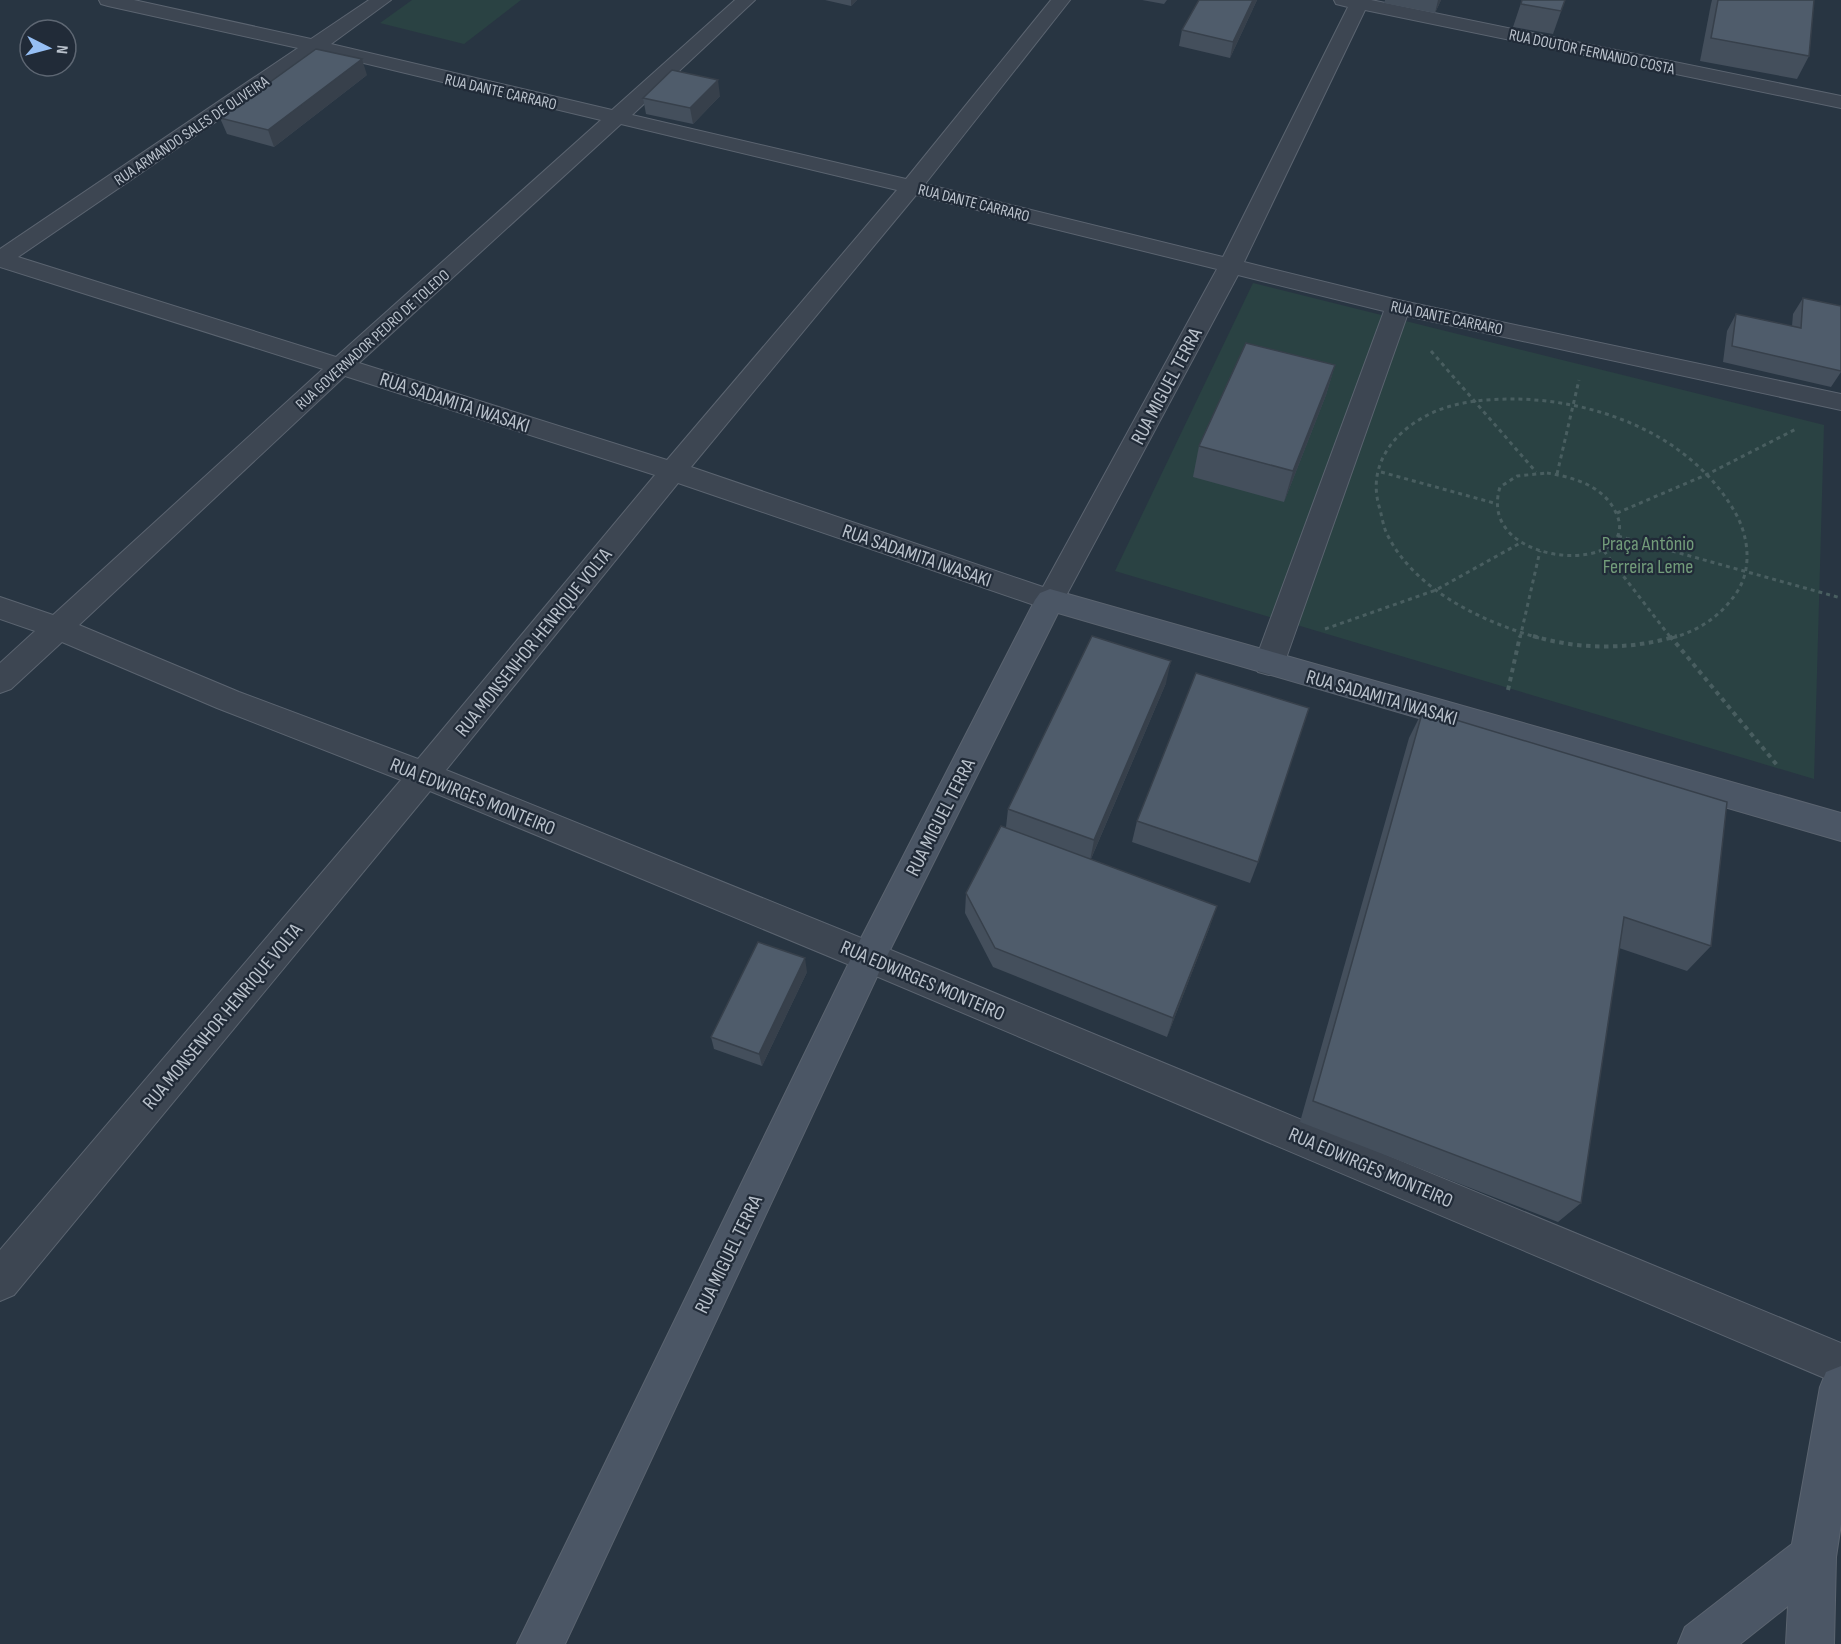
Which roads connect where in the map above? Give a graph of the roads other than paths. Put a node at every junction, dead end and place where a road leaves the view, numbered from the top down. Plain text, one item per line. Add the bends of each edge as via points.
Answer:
1 (108, 0) edge
2 (382, 0) edge
3 (746, 0) edge
4 (1061, 0) edge
5 (1354, 1) edge
6 (316, 46) junction
7 (1841, 102) edge
8 (616, 118) junction
9 (911, 187) junction
10 (0, 259) edge
11 (1231, 265) junction
12 (1397, 310) junction
13 (341, 366) junction
14 (1841, 402) edge
15 (673, 471) junction
16 (1050, 600) junction
17 (0, 608) edge
18 (58, 628) junction
19 (1272, 655) junction
20 (0, 681) edge
21 (423, 775) junction
22 (1833, 825) edge
23 (869, 957) junction
24 (0, 1281) edge
25 (1841, 1364) edge
26 (1841, 1387) edge
27 (1813, 1557) junction
28 (541, 1644) edge
29 (1702, 1644) edge
30 (1810, 1644) edge

1 - 6 street, RUA DANTE CARRARO
2 - 6 street, RUA ARMANDO SALES DE OLIVEIRA
3 - 8 street, RUA GOVERNADOR PEDRO DE TOLEDO
4 - 9 street, RUA MONSENHOR HENRIQUE VOLTA
5 - 7 street, RUA DOUTOR FERNANDO COSTA
5 - 11 street, RUA MIGUEL TERRA
6 - 8 street, RUA DANTE CARRARO
6 - 10 street, RUA ARMANDO SALES DE OLIVEIRA
8 - 9 street, RUA DANTE CARRARO
8 - 13 street, RUA GOVERNADOR PEDRO DE TOLEDO
9 - 11 street, RUA DANTE CARRARO
9 - 15 street, RUA MONSENHOR HENRIQUE VOLTA
10 - 13 street, RUA SADAMITA IWASAKI
11 - 12 street, RUA DANTE CARRARO
11 - 16 street, RUA MIGUEL TERRA
12 - 14 street, RUA DANTE CARRARO
12 - 19 street
13 - 15 street, RUA SADAMITA IWASAKI
13 - 18 street, RUA GOVERNADOR PEDRO DE TOLEDO
15 - 16 street, RUA SADAMITA IWASAKI
15 - 21 street, RUA MONSENHOR HENRIQUE VOLTA
16 - 19 main road, RUA SADAMITA IWASAKI
16 - 23 main road, RUA MIGUEL TERRA
17 - 18 street, RUA EDWIRGES MONTEIRO
18 - 20 street, RUA GOVERNADOR PEDRO DE TOLEDO
18 - 21 street, RUA EDWIRGES MONTEIRO via 228,700
19 - 22 main road, RUA SADAMITA IWASAKI via 1498,730
21 - 23 street, RUA EDWIRGES MONTEIRO
21 - 24 street, RUA MONSENHOR HENRIQUE VOLTA
23 - 25 street, RUA EDWIRGES MONTEIRO
23 - 28 main road, RUA MIGUEL TERRA
26 - 27 main road
27 - 29 main road
27 - 30 main road

